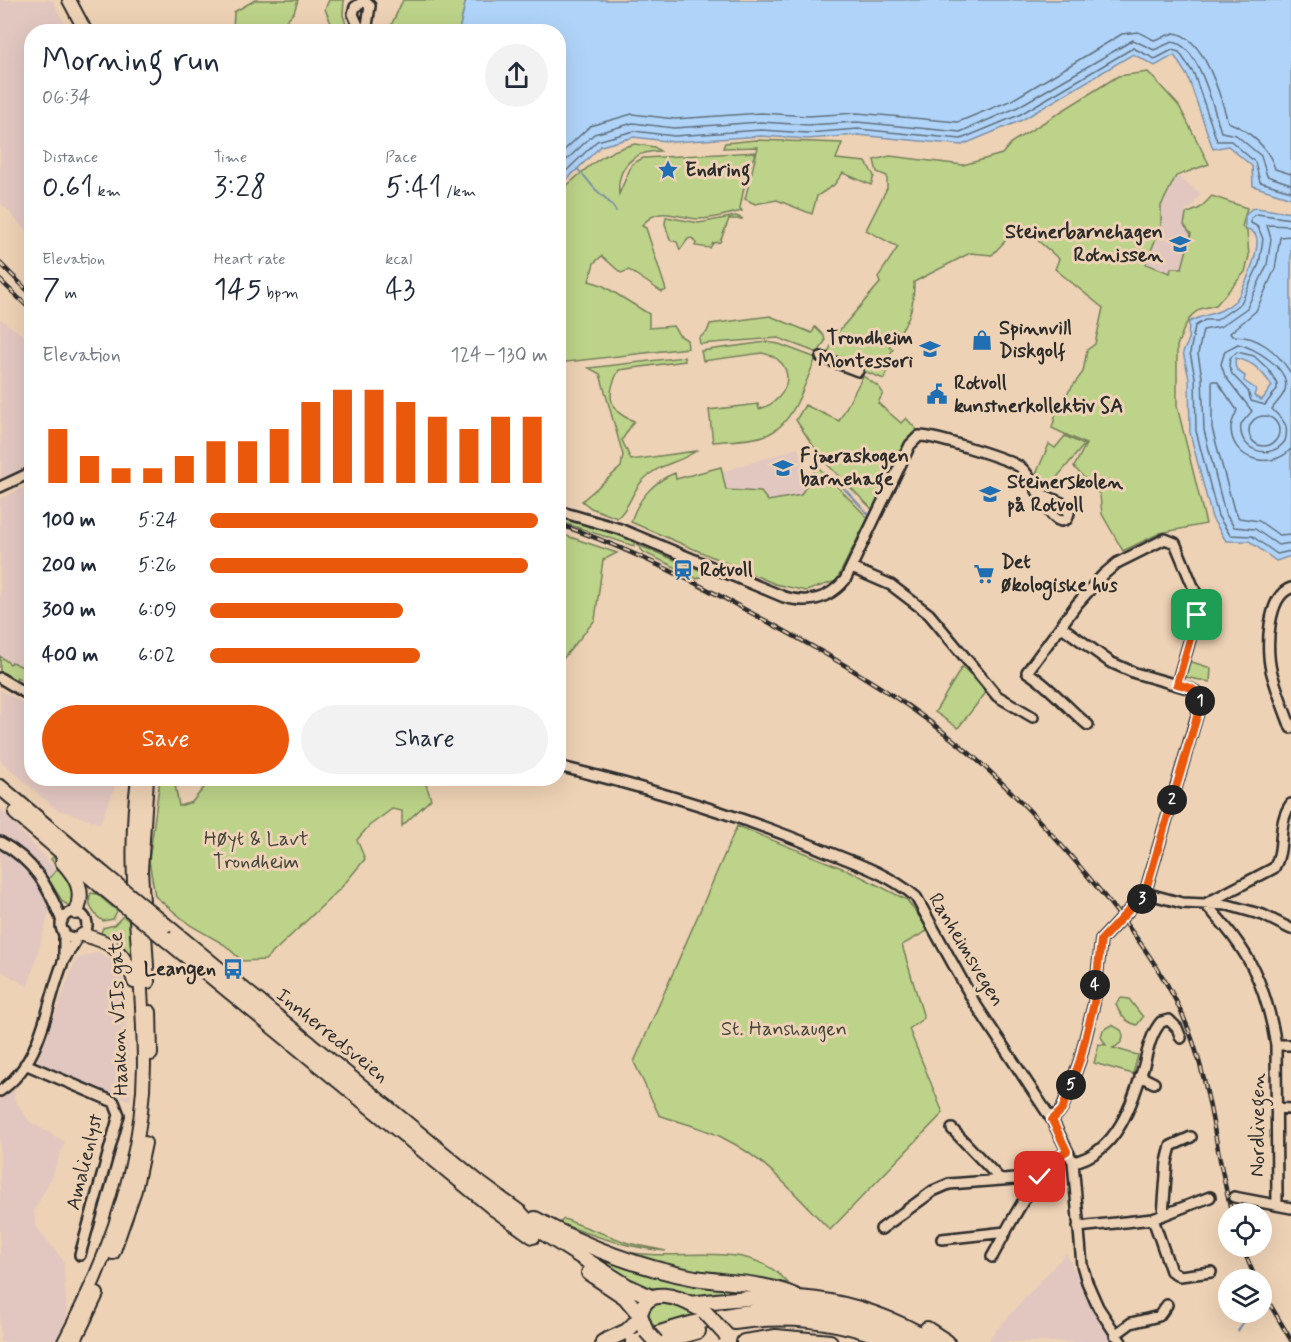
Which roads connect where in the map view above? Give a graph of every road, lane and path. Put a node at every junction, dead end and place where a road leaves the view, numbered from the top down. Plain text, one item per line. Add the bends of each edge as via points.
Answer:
1 (69, 0) edge
2 (82, 24) edge
3 (357, 24) edge
4 (367, 24) edge
5 (821, 357) dead end
6 (858, 371) dead end
7 (24, 476) edge
8 (0, 487) edge
9 (1040, 493) dead end
10 (566, 513) edge
11 (852, 568) junction
12 (1291, 588) edge
13 (1062, 627) junction
14 (0, 678) edge
15 (1177, 684) junction
16 (24, 692) edge
17 (1033, 717) dead end
18 (1088, 725) dead end
19 (1291, 728) edge
20 (566, 768) edge
21 (137, 786) edge
22 (146, 786) edge
23 (0, 787) edge
24 (0, 799) edge
25 (1291, 804) edge
26 (34, 829) junction
27 (0, 842) edge
28 (101, 879) junction
29 (1145, 893) junction
30 (56, 903) junction
31 (1205, 904) junction
32 (73, 912) junction
33 (62, 921) junction
34 (1291, 929) edge
35 (64, 932) junction
36 (166, 932) junction
37 (80, 936) junction
38 (64, 959) junction
39 (142, 1012) junction
40 (1181, 1038) dead end
41 (1291, 1044) edge
42 (1276, 1045) junction
43 (25, 1064) junction
44 (1140, 1076) junction
45 (1154, 1083) dead end
46 (0, 1091) edge
47 (1276, 1108) junction
48 (1291, 1109) edge
49 (1052, 1120) junction
50 (952, 1129) dead end
51 (1191, 1137) dead end
52 (1067, 1151) junction
53 (1073, 1162) junction
54 (1040, 1177) junction
55 (999, 1178) junction
56 (1210, 1197) dead end
57 (1234, 1197) dead end
58 (1277, 1205) junction
59 (1291, 1208) edge
60 (520, 1214) junction
61 (1163, 1215) junction
62 (1153, 1219) junction
63 (1078, 1227) junction
64 (881, 1229) dead end
65 (1006, 1232) junction
66 (942, 1239) dead end
67 (78, 1248) dead end
68 (992, 1257) dead end
69 (1211, 1272) dead end
70 (768, 1287) junction
71 (795, 1296) junction
72 (651, 1297) junction
73 (690, 1304) junction
74 (1167, 1305) dead end
75 (642, 1321) junction
76 (1118, 1338) edge
77 (727, 1339) edge
78 (64, 1342) edge
79 (74, 1342) edge
80 (603, 1342) edge
81 (633, 1342) edge
82 (656, 1342) edge
83 (662, 1342) edge
84 (744, 1342) edge
85 (830, 1342) edge
86 (894, 1342) edge
87 (916, 1342) edge
88 (934, 1342) edge
89 (947, 1342) edge

1 - 2 main road
3 - 4 street via 353,14 364,1 370,6
5 - 6 street
7 - 8 street
9 - 11 street via 1030,477 1011,461 919,436 910,445
10 - 11 street via 620,529 792,599 812,600 830,595
11 - 17 street via 891,585 929,614 997,696
12 - 19 street via 1276,603 1269,631 1270,667
13 - 15 street via 1110,662
13 - 15 street via 1077,604 1117,563 1165,539 1175,543 1197,596 1197,615
13 - 18 street via 1047,641 1027,672
14 - 16 street
15 - 29 street via 1191,688 1199,694 1201,702
20 - 49 street, Ranheimsvegen via 738,817 901,884 925,911 974,1002
21 - 39 main road, Haakon VIIs gate via 132,868
22 - 79 main road, Haakon VIIs gate via 141,861 151,1032 146,1138 120,1237
23 - 28 highway, Innherredsveien
24 - 26 highway, Innherredsveien
25 - 31 street via 1284,813 1280,857 1274,868
26 - 28 highway, Innherredsveien
26 - 32 highway via 76,877 81,894
27 - 30 street via 34,867
28 - 36 highway, Innherredsveien, bridge
29 - 31 street via 1182,903
29 - 49 street via 1101,940 1094,1003 1080,1060 1062,1110
30 - 32 street
30 - 33 street
31 - 34 street via 1246,910
31 - 42 street, Nordlivegen via 1243,948 1265,997
32 - 33 street
32 - 37 street via 87,920 87,930
33 - 35 street
35 - 37 street via 69,937
35 - 38 street
36 - 60 highway, Innherredsveien
36 - 75 highway, Innherredsveien via 495,1209 619,1293
37 - 38 street
37 - 39 main road via 106,942 124,957
38 - 43 street via 39,1038
39 - 78 main road, Haakon VIIs gate via 143,1087 133,1162 102,1260
40 - 44 street via 1169,1020 1161,1022 1154,1031
41 - 42 street, Nordlivegen
42 - 47 street, Nordlivegen
43 - 46 street
43 - 67 street, Amalienlyst via 114,1102 119,1115
44 - 45 street
44 - 53 street via 1118,1130 1109,1142 1091,1157
47 - 48 street
47 - 58 street, Nordlivegen
49 - 52 street, Ranheimsvegen
50 - 55 street
51 - 61 street via 1171,1146
52 - 53 street, Ranheimsvegen
52 - 54 street
53 - 63 street, Ranheimsvegen
54 - 55 street
54 - 65 street
55 - 64 street via 943,1186
56 - 61 street
57 - 58 street
58 - 59 street
60 - 70 highway via 647,1266 698,1278
60 - 72 highway, Innherredsveien via 579,1257
61 - 62 street
62 - 63 street
62 - 69 street via 1171,1271 1180,1276
63 - 76 street, Ranheimsvegen via 1087,1282
65 - 66 street
65 - 68 street
70 - 71 highway
70 - 89 highway via 821,1291 871,1303
71 - 73 highway
71 - 88 highway via 857,1307
72 - 73 highway, Innherredsveien via 668,1296
72 - 75 highway via 644,1304
73 - 77 highway, bridge via 705,1312
74 - 76 street, Ranheimsvegen via 1159,1316 1131,1323
75 - 80 highway
75 - 82 highway, Innherredsveien, bridge
81 - 87 highway via 729,1313 794,1308 864,1320
83 - 86 highway via 728,1323 773,1318 835,1323
84 - 85 highway via 776,1337

